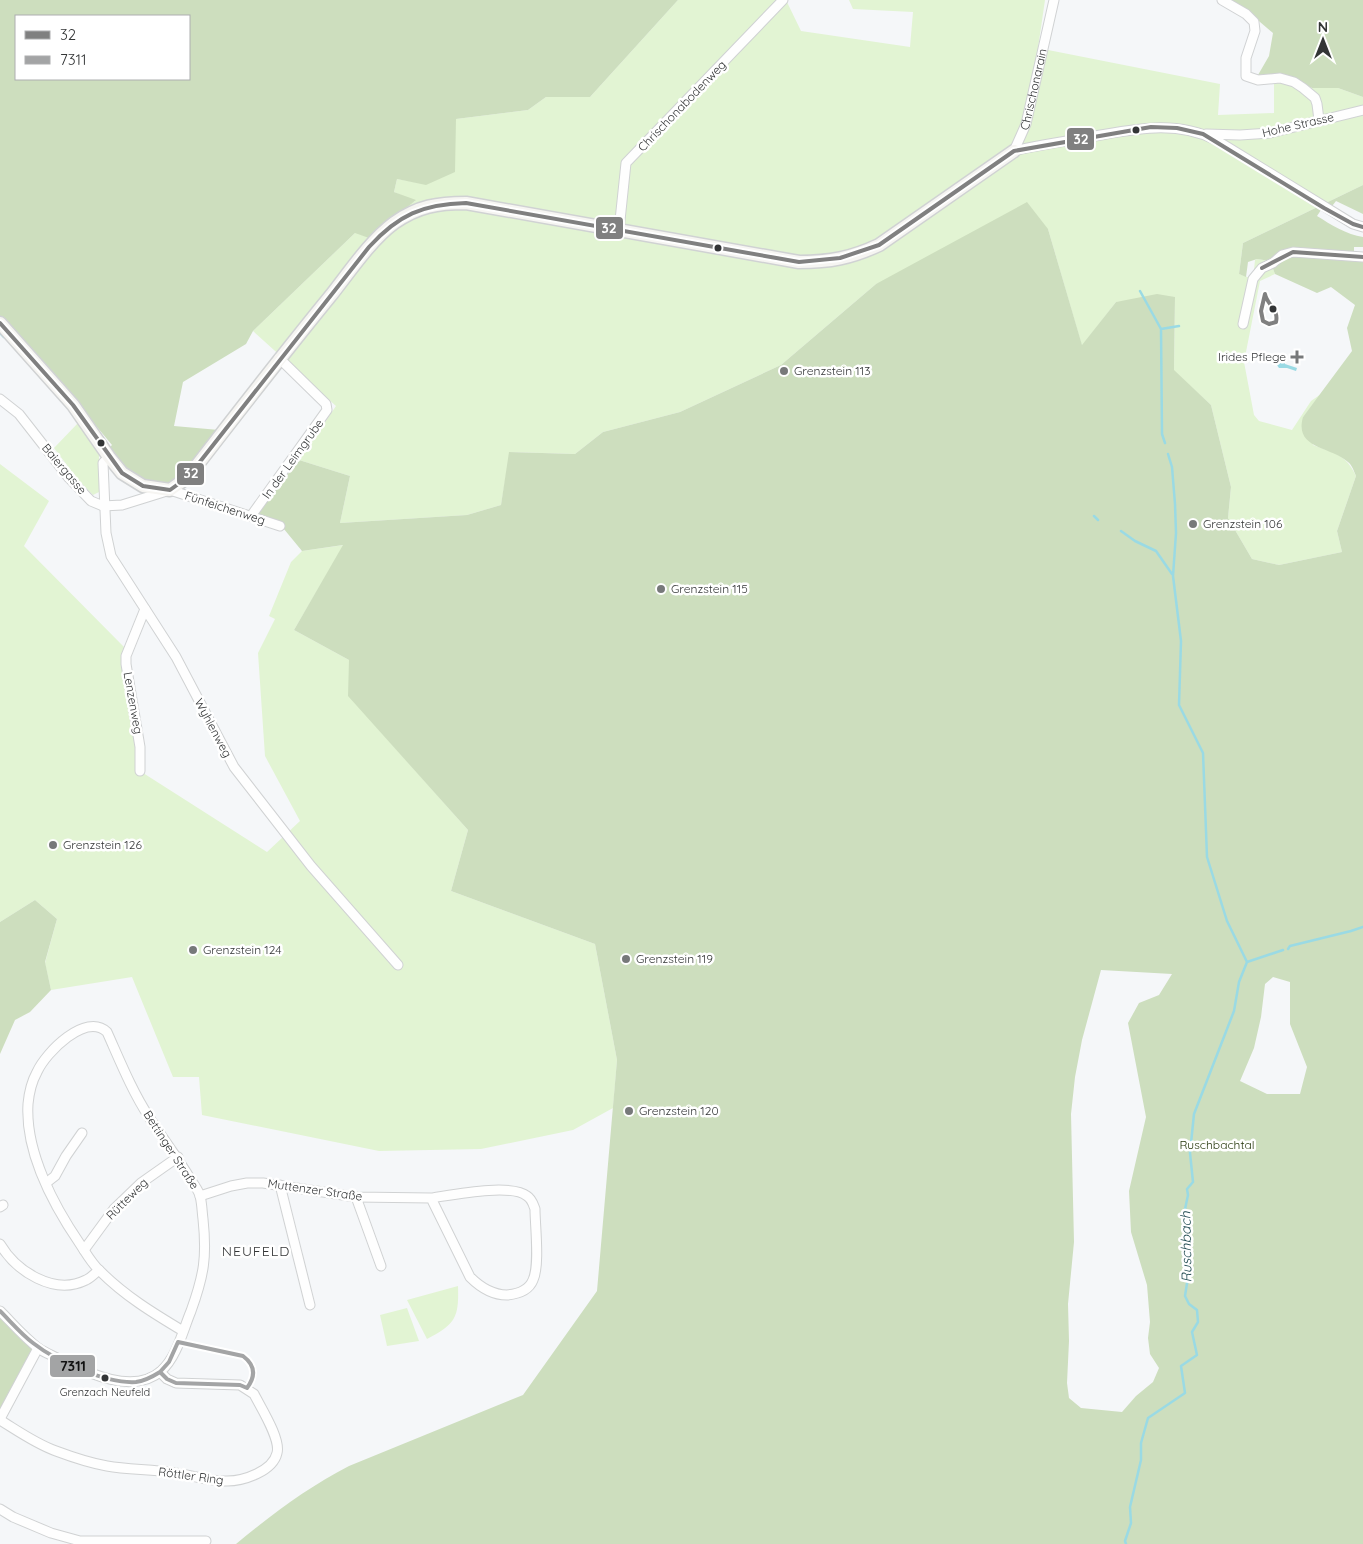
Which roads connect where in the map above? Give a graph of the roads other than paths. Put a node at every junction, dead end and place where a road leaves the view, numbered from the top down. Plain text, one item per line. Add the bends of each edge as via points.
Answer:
1 (783, 0) edge
2 (1054, 0) edge
3 (1222, 0) edge
4 (1363, 110) edge
5 (1319, 120) junction
6 (1203, 134) junction
7 (1014, 152) junction
8 (1363, 227) edge
9 (619, 230) junction
10 (1363, 256) edge
11 (0, 323) edge
12 (1243, 324) dead end
13 (279, 358) junction
14 (0, 399) edge
15 (111, 460) junction
16 (170, 490) junction
17 (104, 506) junction
18 (251, 516) junction
19 (280, 526) dead end
20 (145, 609) junction
21 (140, 771) dead end
22 (398, 965) dead end
23 (82, 1133) dead end
24 (178, 1157) junction
25 (46, 1183) junction
26 (280, 1185) junction
27 (200, 1196) junction
28 (356, 1197) junction
29 (431, 1198) junction
30 (0, 1244) edge
31 (84, 1250) junction
32 (381, 1266) dead end
33 (99, 1270) junction
34 (310, 1305) dead end
35 (0, 1310) edge
36 (183, 1331) junction
37 (38, 1348) junction
38 (160, 1372) junction
39 (0, 1419) edge
40 (0, 1509) edge
41 (206, 1541) dead end

1 - 9 street, Chrischonabodenweg via 626,163
2 - 7 street, Chrischonarain via 1026,124
3 - 5 street via 1254,22 1255,31 1246,58 1246,76 1294,82 1315,98
4 - 5 street, Hohe Strasse
5 - 6 street, Hohe Strasse via 1255,134
6 - 7 street, Hohe Strasse via 1151,127
6 - 8 street, Hohe Strasse via 1339,216
7 - 9 street via 879,245 837,260 798,262
9 - 13 street via 466,203 440,203 414,210 393,223 374,242
10 - 12 street via 1293,252 1282,255 1262,268 1253,280
11 - 15 street via 73,405
13 - 16 street via 188,477
13 - 18 street, In der Leimgrube via 326,404 327,410
14 - 17 street, Baiergasse via 19,414 91,501
15 - 16 street via 122,473 143,486
15 - 17 street, Wyhlenweg via 103,463
16 - 17 street via 122,505
16 - 18 street, Fünfeichenweg
17 - 20 street, Wyhlenweg via 106,542
18 - 19 street, Fünfeichenweg
20 - 21 street, Lenzenweg via 126,656 140,747
20 - 22 street, Wyhlenweg via 176,657 234,767 311,866
23 - 25 street via 55,1176
24 - 25 street, Bettinger Straße via 148,1117 107,1032 97,1026 88,1027 54,1048 37,1071 31,1086 28,1104 30,1134
24 - 27 street, Bettinger Straße
24 - 31 street, Rütteweg via 141,1183
25 - 31 street
26 - 27 street, Muttenzer Straße via 247,1183
26 - 28 street, Muttenzer Straße
26 - 34 street
27 - 36 street, Bettinger Straße via 205,1262
28 - 29 street, Muttenzer Straße
28 - 32 street
29 - 29 street, Muttenzer Straße via 477,1284 500,1295 527,1289 536,1269 535,1209 527,1195 517,1191 484,1190
30 - 33 street via 7,1256 29,1275 51,1282 79,1282
31 - 33 street
33 - 36 street via 142,1306
35 - 37 street
36 - 38 street, Bettinger Straße via 170,1361
37 - 38 street via 110,1380 146,1380
37 - 39 street
38 - 39 street, Röttler Ring via 176,1383 240,1385 247,1388 254,1394 278,1443 272,1463 260,1472 227,1481 107,1466 54,1451
40 - 41 street via 51,1533 80,1541

